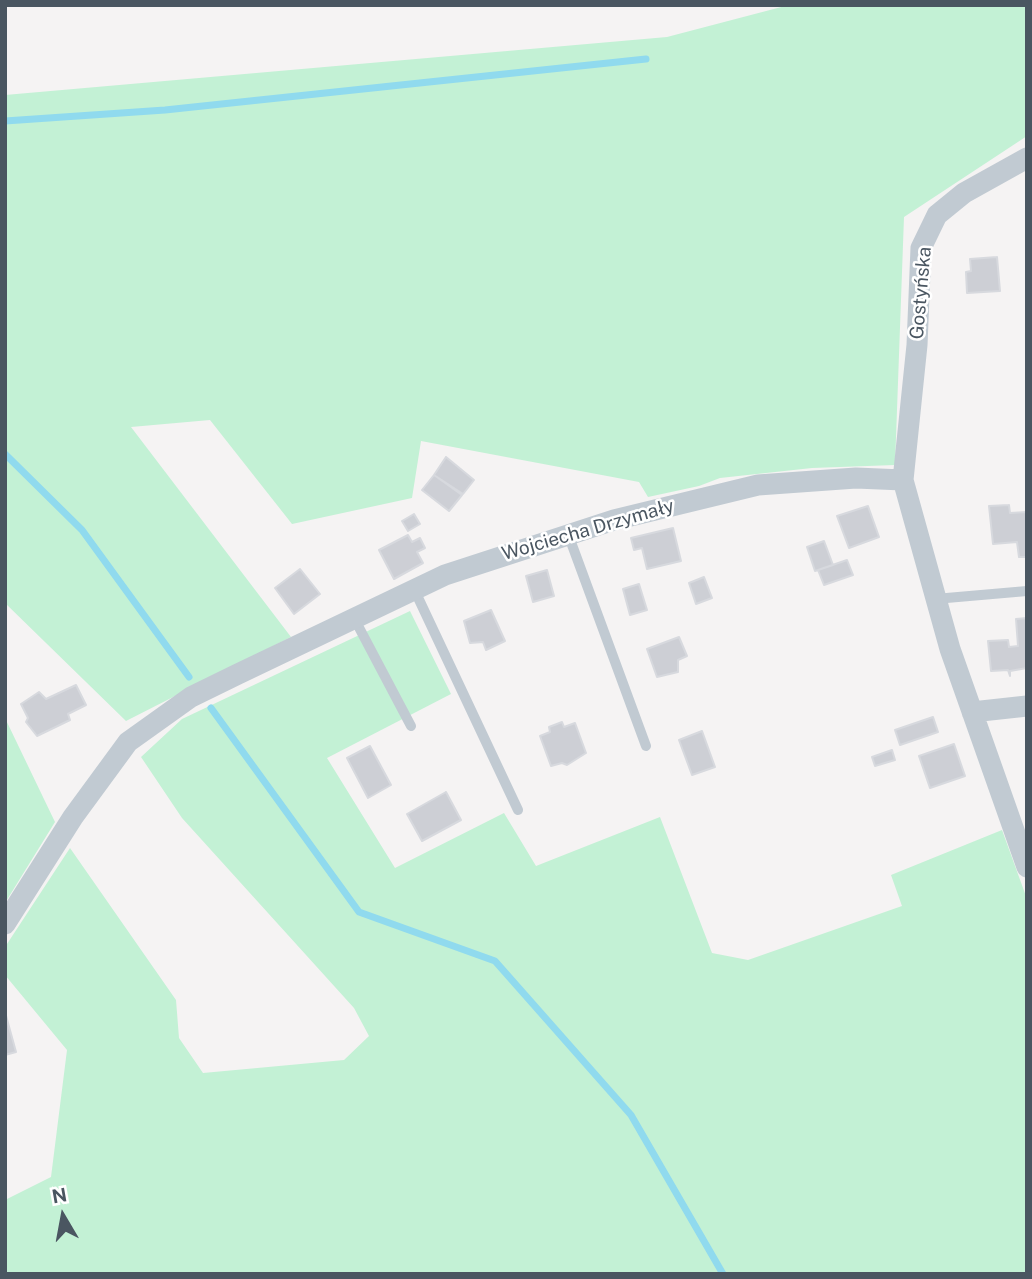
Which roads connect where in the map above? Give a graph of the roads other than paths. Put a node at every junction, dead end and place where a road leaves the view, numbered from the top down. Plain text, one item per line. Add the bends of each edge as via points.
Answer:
1 (1027, 158) edge
2 (904, 480) junction
3 (568, 534) junction
4 (414, 589) junction
5 (1027, 591) edge
6 (935, 599) junction
7 (355, 618) junction
8 (1027, 706) edge
9 (972, 712) junction
10 (411, 726) dead end
11 (646, 746) dead end
12 (518, 810) dead end
13 (1027, 867) edge
14 (5, 924) edge

1 - 2 street, Gostyńska via 937,215 921,248
2 - 3 street, Wojciecha Drzymały via 856,478 758,485
2 - 6 street
3 - 4 street, Wojciecha Drzymały
3 - 11 lane
4 - 7 street, Wojciecha Drzymały
4 - 12 lane
5 - 6 lane
6 - 9 street
7 - 10 lane
7 - 14 street, Wojciecha Drzymały via 191,697 128,742 73,817
8 - 9 street
9 - 13 street

